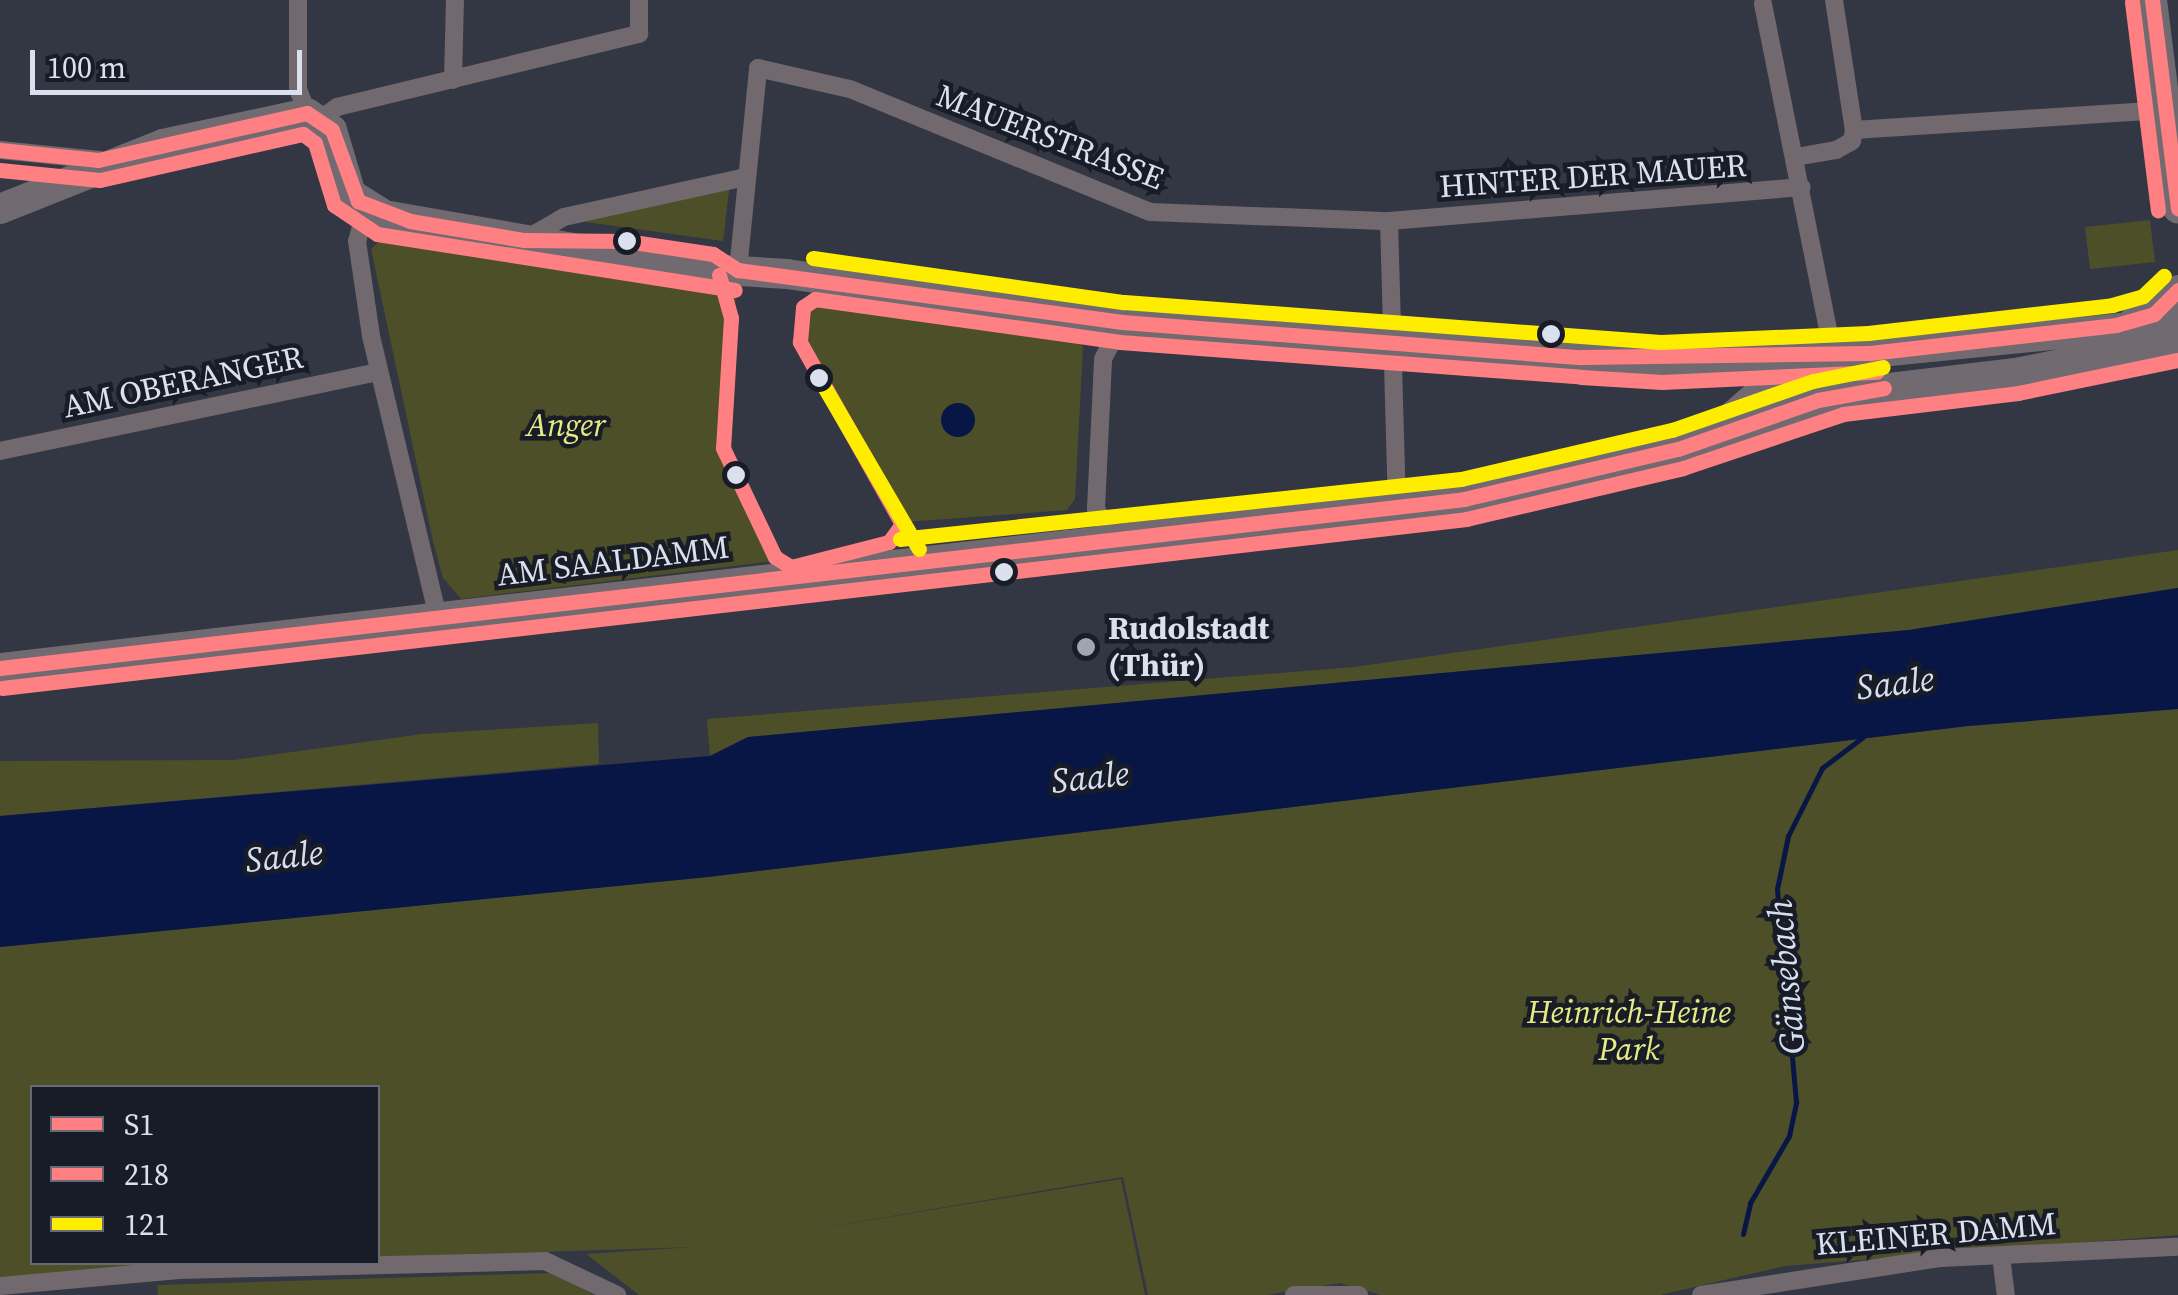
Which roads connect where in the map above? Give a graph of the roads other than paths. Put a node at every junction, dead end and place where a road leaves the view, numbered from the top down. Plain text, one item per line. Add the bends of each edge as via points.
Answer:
1 (298, 0) edge
2 (454, 0) edge
3 (638, 0) edge
4 (1834, 0) edge
5 (2152, 0) edge
6 (1763, 4) dead end
7 (453, 80) junction
8 (2164, 110) junction
9 (314, 116) junction
10 (1854, 130) junction
11 (2174, 147) edge
12 (0, 150) edge
13 (126, 156) junction
14 (1796, 157) junction
15 (746, 176) junction
16 (1802, 186) junction
17 (0, 208) edge
18 (366, 208) junction
19 (2178, 208) edge
20 (1389, 221) junction
21 (524, 240) junction
22 (738, 270) junction
23 (2178, 290) edge
24 (1122, 322) junction
25 (2178, 322) edge
26 (2116, 326) junction
27 (1395, 337) junction
28 (2178, 340) edge
29 (1870, 353) junction
30 (1833, 355) junction
31 (1662, 362) junction
32 (378, 372) junction
33 (1714, 432) junction
34 (0, 452) edge
35 (1397, 508) junction
36 (1112, 537) junction
37 (438, 617) junction
38 (0, 668) edge
39 (2178, 1246) edge
40 (2001, 1256) junction
41 (0, 1286) edge
42 (1726, 1292) edge
43 (617, 1295) edge
44 (1294, 1295) edge
45 (1359, 1295) edge
46 (1701, 1295) edge
47 (2006, 1295) edge

1 - 9 street via 298,89
2 - 7 street
3 - 7 street via 639,34
4 - 10 street
5 - 8 main road
6 - 14 street
7 - 9 street
8 - 10 street
8 - 11 main road
9 - 13 main road
9 - 18 main road via 351,194
10 - 14 street via 1852,141 1836,150
11 - 19 main road
12 - 13 street via 78,161
13 - 17 main road
14 - 16 street
15 - 20 street, MAUERSTRASSE via 758,68 850,89 1150,212
15 - 21 street via 564,217
15 - 22 street
16 - 20 street, HINTER DER MAUER
16 - 30 street
18 - 21 main road
18 - 32 street via 356,241
20 - 27 street
21 - 22 main road
22 - 24 main road
23 - 26 main road via 2154,314
24 - 27 main road
24 - 36 street via 1103,359 1096,509
25 - 26 main road
26 - 29 main road
27 - 31 main road
27 - 35 street
28 - 33 main road, AM SAALDAMM via 2016,373 1839,394
29 - 30 main road
29 - 33 main road, AM SAALDAMM via 1787,379
30 - 31 main road
31 - 33 main road via 1720,376
32 - 34 street, AM OBERANGER
32 - 37 street
33 - 35 main road, AM SAALDAMM
35 - 36 main road, AM SAALDAMM
36 - 37 main road, AM SAALDAMM
37 - 38 main road, AM SAALDAMM
39 - 40 street, KLEINER DAMM
40 - 42 street, KLEINER DAMM
40 - 47 street
41 - 43 street via 179,1270 545,1261
42 - 46 street, KLEINER DAMM
44 - 45 street

